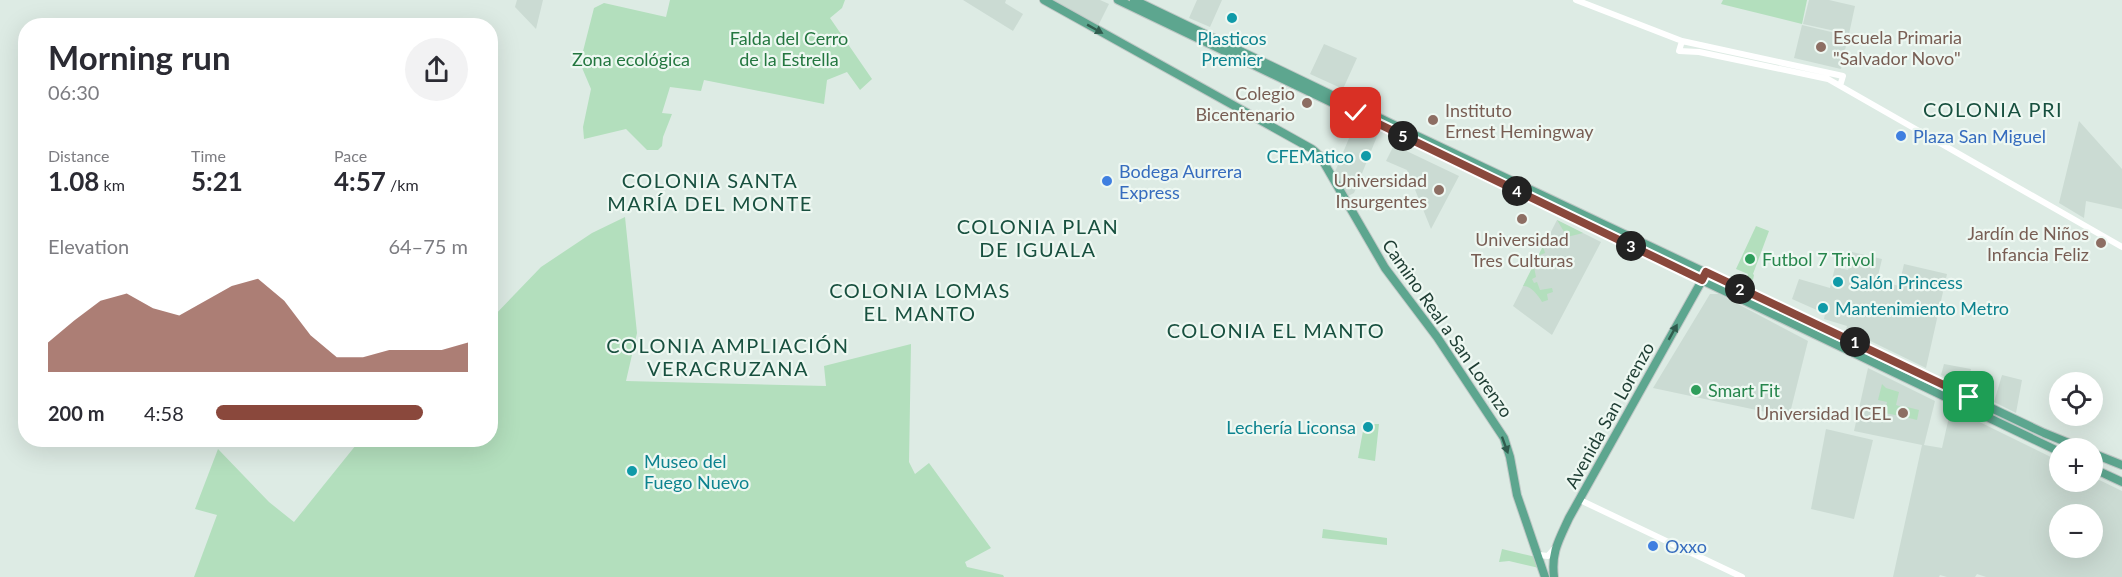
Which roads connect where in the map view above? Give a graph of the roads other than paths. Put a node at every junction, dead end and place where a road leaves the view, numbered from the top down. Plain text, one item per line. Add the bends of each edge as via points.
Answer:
1 (1044, 0) edge
2 (1118, 0) edge
3 (1134, 0) edge
4 (1576, 0) edge
5 (1682, 42) junction
6 (1840, 86) junction
7 (2122, 247) edge
8 (1704, 276) junction
9 (2026, 424) junction
10 (2021, 434) junction
11 (2059, 438) edge
12 (2049, 447) edge
13 (2103, 457) edge
14 (2122, 465) edge
15 (2103, 473) edge
16 (2122, 482) edge
17 (1580, 500) junction
18 (1554, 549) junction
19 (1539, 555) junction
20 (1545, 577) edge
21 (1554, 577) edge
22 (1742, 577) edge

1 -> 19 main road, Camino Real a San Lorenzo via 1320,156 1371,246 1504,438 1517,495
2 - 8 main road
3 - 8 main road
4 - 5 street
5 - 6 street via 1843,76
5 - 6 street via 1678,51 1815,75
6 - 7 street
8 - 9 main road
8 - 10 main road
17 -> 8 main road, Avenida San Lorenzo
9 - 10 main road
9 - 11 main road
10 - 12 main road
13 - 14 main road
15 - 16 main road
17 - 18 main road, Avenida San Lorenzo
17 - 22 street
18 - 19 street via 1548,556
18 - 21 main road, Avenida San Lorenzo
19 - 20 main road

